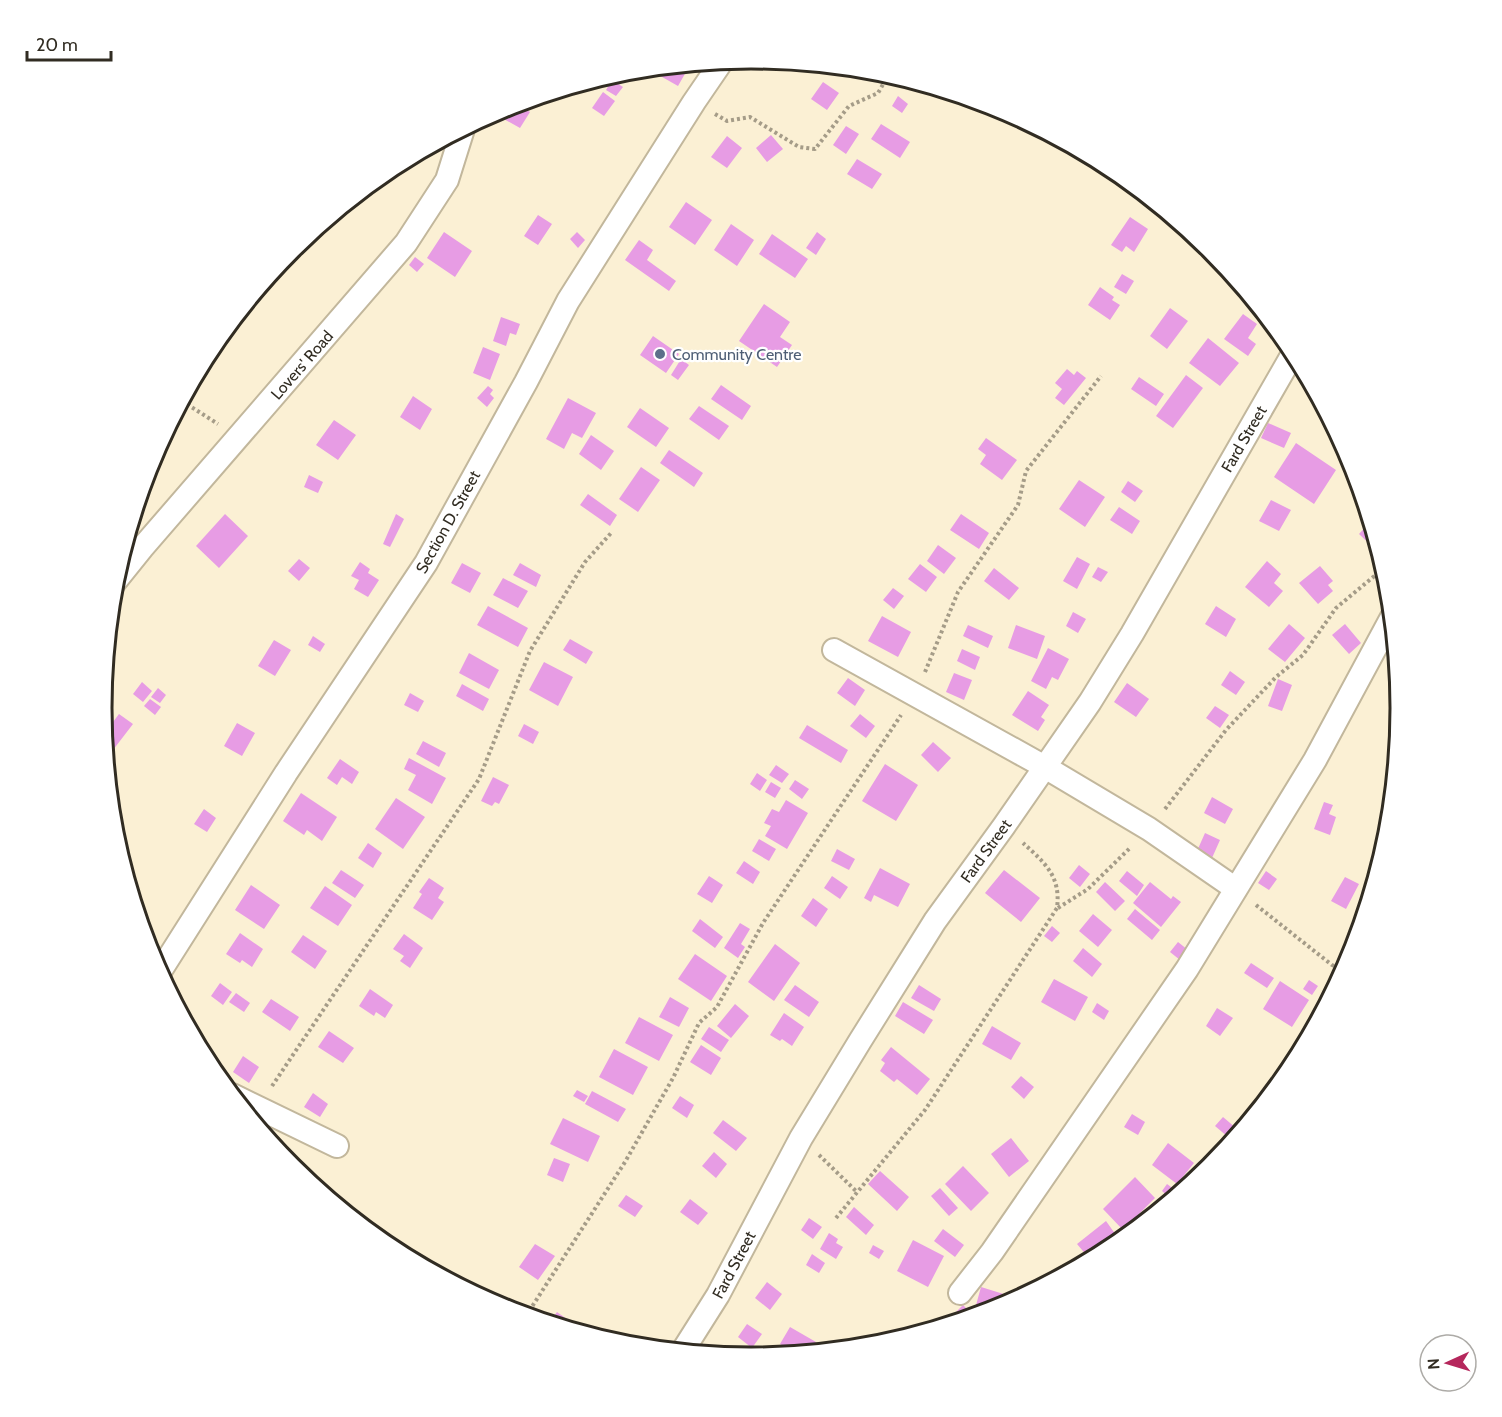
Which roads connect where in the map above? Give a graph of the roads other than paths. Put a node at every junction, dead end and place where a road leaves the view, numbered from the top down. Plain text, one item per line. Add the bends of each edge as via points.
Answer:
1 (716, 70) edge
2 (460, 139) edge
3 (1288, 362) edge
4 (128, 565) edge
5 (1385, 629) edge
6 (834, 650) dead end
7 (1046, 767) junction
8 (1236, 889) junction
9 (165, 964) edge
10 (248, 1103) edge
11 (337, 1146) dead end
12 (960, 1293) dead end
13 (687, 1345) edge

1 - 9 street, Section D. Street via 568,301 426,563
2 - 4 street, Lovers' Road via 447,180 406,243
3 - 7 street, Fard Street via 1132,634
5 - 8 street via 1316,760
6 - 7 street
7 - 8 street via 1149,829
7 - 13 street, Fard Street via 935,921 801,1138 718,1295
8 - 12 street via 1187,969
10 - 11 street

